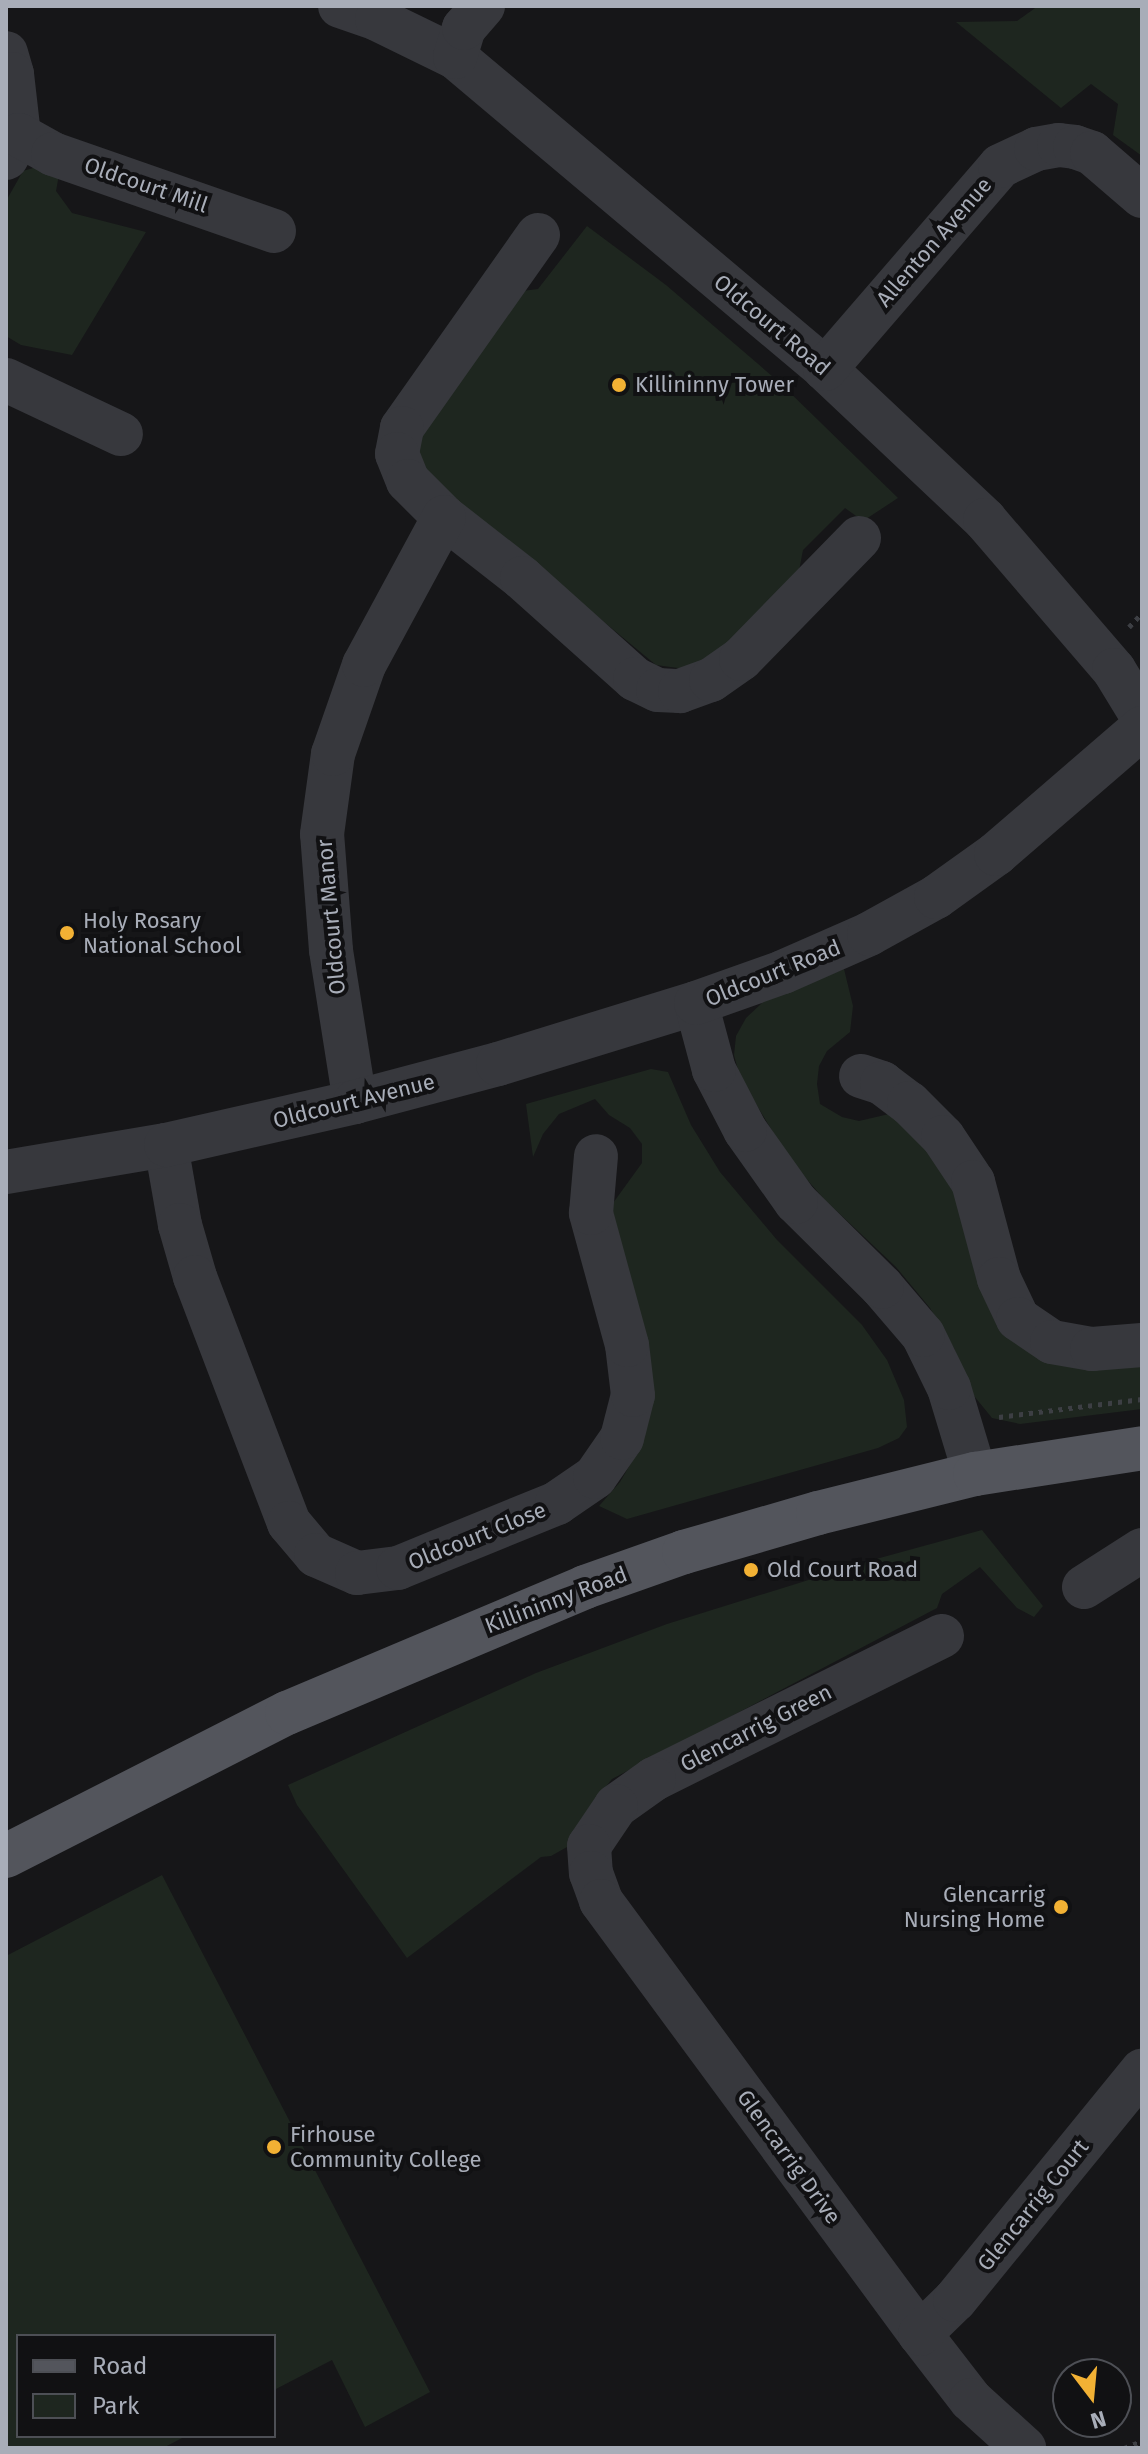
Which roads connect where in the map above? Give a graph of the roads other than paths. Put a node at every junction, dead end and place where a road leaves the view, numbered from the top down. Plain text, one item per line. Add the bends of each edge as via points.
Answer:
1 (340, 6) edge
2 (483, 6) edge
3 (6, 53) edge
4 (455, 57) junction
5 (12, 146) edge
6 (1142, 196) edge
7 (274, 231) dead end
8 (538, 235) dead end
9 (825, 369) junction
10 (6, 380) edge
11 (121, 434) dead end
12 (444, 517) junction
13 (859, 538) dead end
14 (1142, 716) edge
15 (1142, 728) edge
16 (696, 1003) junction
17 (861, 1076) dead end
18 (355, 1102) junction
19 (166, 1145) junction
20 (596, 1156) dead end
21 (6, 1172) edge
22 (1142, 1345) edge
23 (1142, 1448) edge
24 (975, 1474) junction
25 (1142, 1550) edge
26 (1084, 1587) dead end
27 (942, 1636) dead end
28 (589, 1846) joint
29 (6, 1856) edge
30 (1142, 2071) edge
31 (920, 2334) junction
32 (1024, 2448) edge

1 - 4 street, Oldcourt Road
2 - 4 street via 464,28
3 - 5 street, Oldcourt Mill via 12,74
4 - 9 street, Oldcourt Road
5 - 7 street, Oldcourt Mill via 53,154
6 - 9 street, Allenton Avenue via 1092,153 1075,147 1036,149 1000,166
8 - 12 street via 402,428 397,454 408,481
9 - 14 street, Oldcourt Road via 985,520 1114,670
10 - 11 street
12 - 13 street via 635,679 658,690 680,691 711,680 741,659
12 - 18 street, Oldcourt Manor via 364,665 333,754 322,834 331,950
15 - 16 street, Oldcourt Road via 996,854 936,897 783,972
16 - 18 street, Oldcourt Avenue
16 - 24 street, Oldcourt Road via 714,1070 745,1130 796,1202 923,1335 949,1388
17 - 22 street via 882,1083 909,1103 943,1137 973,1182 999,1279 1018,1319 1052,1342 1092,1349
18 - 19 street, Oldcourt Avenue
19 - 20 street, Oldcourt Close via 195,1277 289,1523 316,1555 357,1573 398,1568 557,1503 595,1477 622,1438 633,1395 627,1345 591,1213
19 - 21 street, Oldcourt Avenue
23 - 24 main road, Killininny Road
24 - 29 main road, Killininny Road via 818,1513 585,1587 287,1713
25 - 26 street
27 - 28 street, Glencarrig Green via 654,1779 616,1806
28 - 31 street, Glencarrig Drive via 601,1901
30 - 31 street, Glencarrig Court via 955,2300
31 - 32 street, Glencarrig Drive via 971,2400

